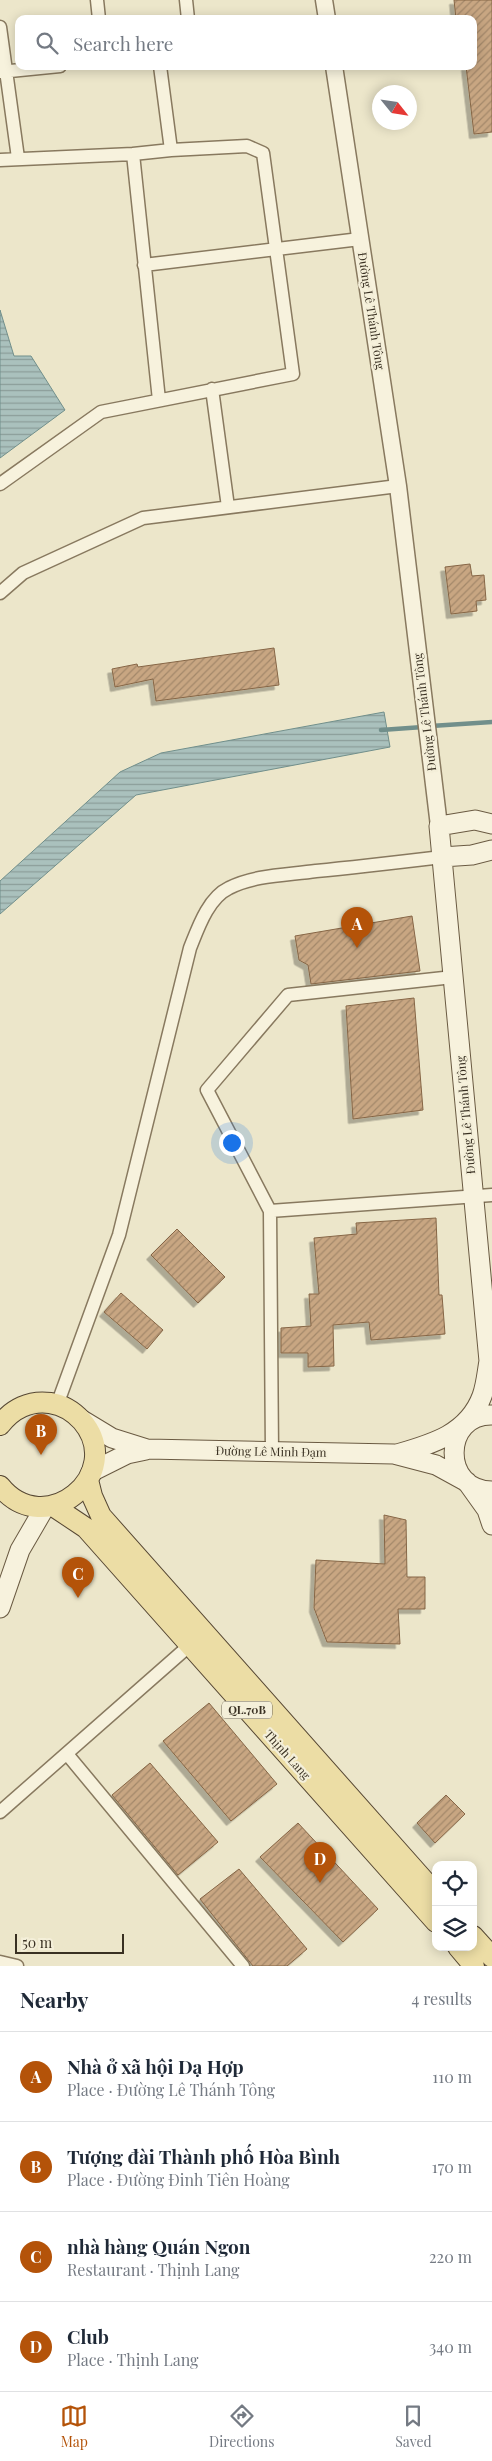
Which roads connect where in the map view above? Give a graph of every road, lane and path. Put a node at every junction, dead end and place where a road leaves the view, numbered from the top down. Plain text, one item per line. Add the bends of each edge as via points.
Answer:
1 (97, 0) edge
2 (186, 0) edge
3 (324, 0) edge
4 (99, 15) edge
5 (188, 15) edge
6 (326, 15) edge
7 (0, 27) edge
8 (22, 70) edge
9 (160, 70) edge
10 (335, 70) edge
11 (3, 72) edge
12 (170, 150) junction
13 (133, 154) junction
14 (18, 158) junction
15 (0, 160) edge
16 (360, 239) junction
17 (276, 249) junction
18 (144, 265) junction
19 (212, 389) junction
20 (159, 400) junction
21 (0, 484) edge
22 (398, 486) junction
23 (228, 507) junction
24 (0, 593) edge
25 (492, 824) edge
26 (439, 826) junction
27 (492, 850) edge
28 (442, 857) junction
29 (453, 977) junction
30 (483, 1196) edge
31 (270, 1211) junction
32 (490, 1366) edge
33 (57, 1405) junction
34 (492, 1415) edge
35 (2, 1417) edge
36 (80, 1418) junction
37 (464, 1426) junction
38 (148, 1449) junction
39 (272, 1452) junction
40 (394, 1454) junction
41 (90, 1476) junction
42 (467, 1482) junction
43 (0, 1486) edge
44 (492, 1490) edge
45 (49, 1506) junction
46 (492, 1525) edge
47 (0, 1608) edge
48 (190, 1645) junction
49 (67, 1754) junction
50 (0, 1812) edge
51 (432, 1889) edge
52 (432, 1917) edge
53 (477, 1940) edge
54 (461, 1951) edge
55 (492, 1957) edge
56 (0, 1962) edge
57 (17, 1966) edge
58 (243, 1966) edge
59 (474, 1966) edge

1 - 4 street
2 - 5 street
3 - 6 street
7 - 11 street
8 - 11 street
9 - 12 street
10 - 16 street, Đường Lê Thánh Tông
11 - 14 street
12 - 13 street
12 - 17 street via 223,146 247,146 259,150 264,158
13 - 14 street
13 - 18 street
14 - 15 street
16 - 17 street
16 - 22 street, Đường Lê Thánh Tông
17 - 18 street
17 - 19 street via 293,374
18 - 20 street
19 - 20 street
19 - 23 street
20 - 21 street via 101,412
22 - 23 street
22 - 26 street, Đường Lê Thánh Tông
23 - 24 street via 143,518 22,573
25 - 26 main road via 475,820
26 - 28 main road, Đường Lê Thánh Tông
27 - 28 main road
28 - 29 main road, Đường Lê Thánh Tông
28 - 33 street via 272,877 228,888 213,903 199,924 190,948 119,1235
29 - 30 main road, Đường Lê Thánh Tông
29 - 31 street via 288,995 207,1090
30 - 31 street
30 - 32 main road, Đường Lê Thánh Tông
31 - 39 street
32 - 37 main road, Đường Lê Thánh Tông via 482,1396
33 - 35 main road via 32,1404
33 - 36 main road
34 - 37 main road via 474,1419
36 - 38 main road, Đường Lê Minh Đạm via 112,1438
36 - 41 main road via 93,1443
37 - 40 main road via 433,1444
37 - 42 main road, Đường Lê Thánh Tông via 457,1437 454,1455 459,1473
38 - 39 main road, Đường Lê Minh Đạm
38 - 41 main road, Đường Lê Minh Đạm via 127,1454
39 - 40 main road, Đường Lê Minh Đạm
40 - 42 main road via 436,1465
41 - 45 main road via 73,1497
41 - 51 main road, Thịnh Lang / QL.70B via 92,1496 101,1516
42 - 44 main road via 477,1489
42 - 46 main road via 487,1510
43 - 45 main road via 17,1501 31,1506
45 - 47 main road via 20,1550
45 - 48 main road, Thịnh Lang / QL.70B via 86,1528
48 - 49 street
48 - 52 main road, Thịnh Lang / QL.70B
49 - 50 street
49 - 58 street
53 - 55 main road
54 - 59 main road
56 - 57 street

